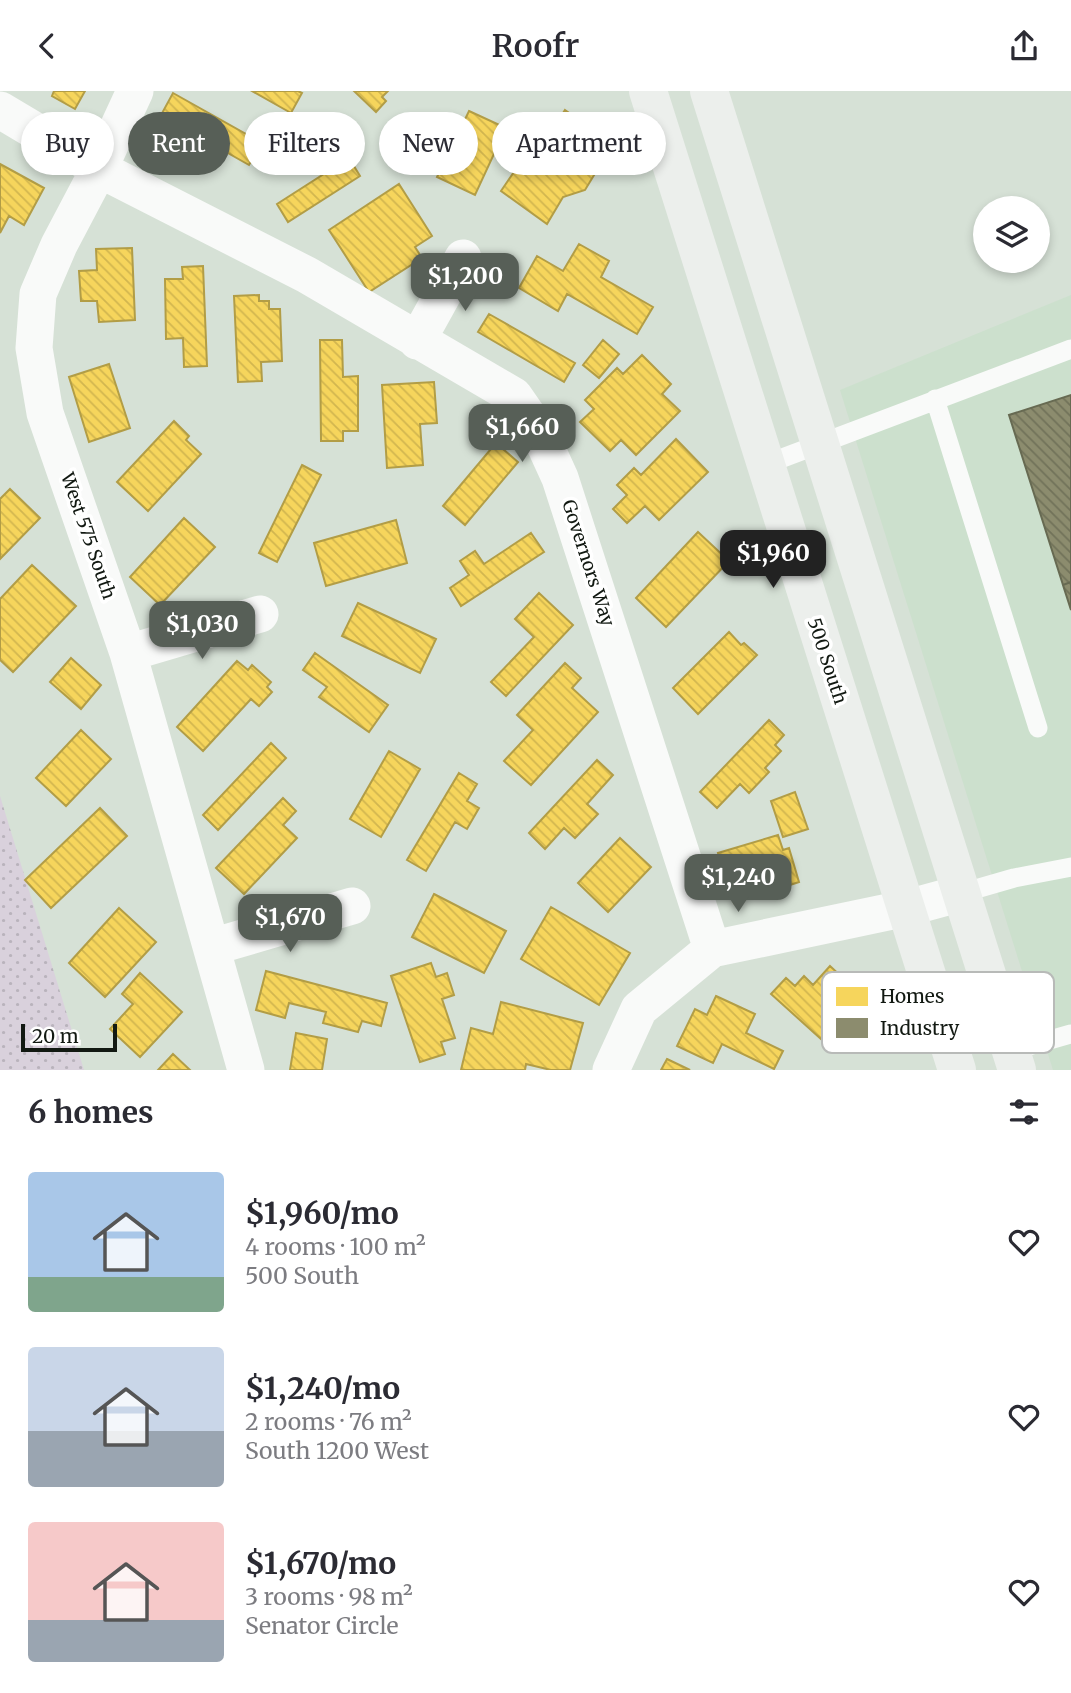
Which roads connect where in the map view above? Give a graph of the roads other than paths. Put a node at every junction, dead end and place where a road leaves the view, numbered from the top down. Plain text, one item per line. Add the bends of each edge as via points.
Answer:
1 (135, 91) edge
2 (648, 91) edge
3 (709, 91) edge
4 (0, 110) edge
5 (21, 123) edge
6 (114, 136) edge
7 (96, 175) edge
8 (111, 175) edge
9 (463, 258) dead end
10 (416, 341) junction
11 (1071, 349) edge
12 (935, 399) junction
13 (820, 442) junction
14 (764, 465) junction
15 (261, 614) dead end
16 (128, 653) junction
17 (1038, 728) dead end
18 (1071, 867) edge
19 (962, 893) junction
20 (352, 906) dead end
21 (906, 908) junction
22 (212, 947) junction
23 (712, 949) junction
24 (926, 972) edge
25 (986, 972) edge
26 (1071, 1034) edge
27 (1054, 1042) edge
28 (952, 1053) edge
29 (1031, 1053) edge
30 (1014, 1061) edge
31 (246, 1070) edge
32 (611, 1070) edge
33 (957, 1070) edge

1 - 6 street, West 575 South
2 - 14 main road, 500 South
3 - 13 main road
4 - 5 street, Governors Way
7 - 16 street, West 575 South via 38,294 34,348 46,413
8 - 10 street, Governors Way via 307,275
9 - 10 street
10 - 23 street, Governors Way via 514,396 539,432 560,478
11 - 12 lane
12 - 13 lane
12 - 17 lane
13 - 14 lane
13 - 19 main road
14 - 21 main road, 500 South
15 - 16 street
16 - 22 street, West 575 South
18 - 19 lane
19 - 21 street
19 - 25 main road
20 - 22 street
21 - 23 street
21 - 24 main road, 500 South
22 - 31 street, West 575 South
23 - 32 street via 639,1009
26 - 27 lane
28 - 33 main road, 500 South
29 - 30 lane

